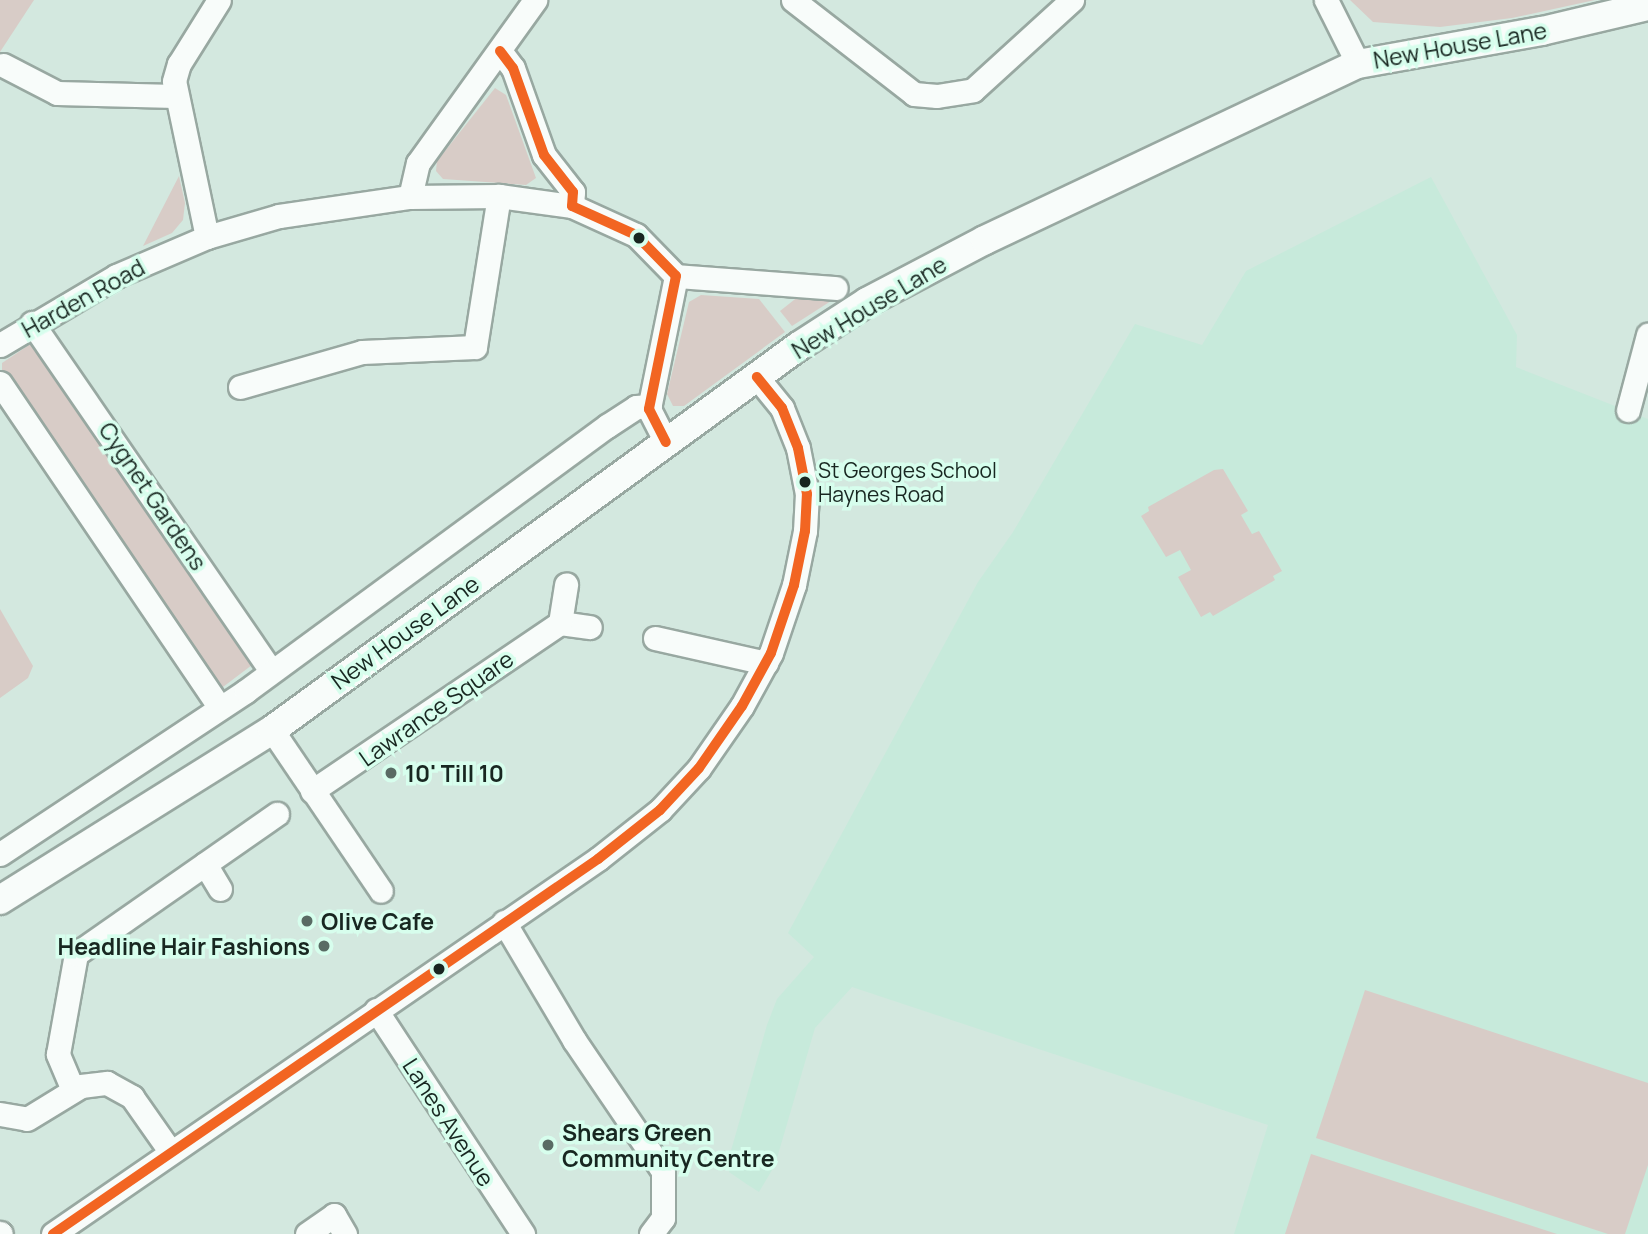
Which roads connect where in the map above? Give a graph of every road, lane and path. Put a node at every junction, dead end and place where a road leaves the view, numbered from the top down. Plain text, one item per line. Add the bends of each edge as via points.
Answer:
1 (219, 0) edge
2 (535, 0) edge
3 (793, 0) edge
4 (1072, 0) edge
5 (1326, 0) edge
6 (1648, 6) edge
7 (500, 51) junction
8 (1358, 64) junction
9 (3, 65) dead end
10 (175, 96) junction
11 (499, 196) junction
12 (410, 197) junction
13 (572, 206) junction
14 (207, 237) junction
15 (676, 276) junction
16 (836, 288) dead end
17 (32, 323) junction
18 (1648, 335) edge
19 (0, 345) edge
20 (757, 377) junction
21 (0, 383) edge
22 (240, 387) dead end
23 (650, 406) junction
24 (1628, 410) dead end
25 (666, 442) junction
26 (566, 583) dead end
27 (560, 623) junction
28 (590, 627) dead end
29 (655, 638) dead end
30 (766, 663) junction
31 (271, 671) junction
32 (220, 708) junction
33 (272, 730) junction
34 (312, 792) junction
35 (277, 814) dead end
36 (0, 853) edge
37 (205, 864) junction
38 (220, 889) dead end
39 (381, 891) dead end
40 (0, 900) edge
41 (504, 922) junction
42 (376, 1010) junction
43 (74, 1090) junction
44 (0, 1114) edge
45 (170, 1151) junction
46 (53, 1234) edge
47 (307, 1234) edge
48 (345, 1234) edge
49 (523, 1234) edge
50 (651, 1234) edge

1 - 10 street via 179,64
2 - 7 street
3 - 4 street via 914,94 937,96 973,90
5 - 8 street
6 - 8 street, New House Lane via 1542,31
7 - 12 street via 418,163
7 - 13 street via 516,74 544,155 573,192
8 - 20 street, New House Lane via 911,279 867,302
9 - 10 street via 57,93
10 - 14 street
11 - 12 street, Harden Road
11 - 13 street, Harden Road
11 - 22 street via 475,347 362,352
12 - 14 street, Harden Road via 306,210
13 - 15 street, Harden Road via 628,230 662,257
14 - 17 street, Harden Road via 95,286
15 - 16 street, New House Lane
15 - 23 street
17 - 19 street, Harden Road
17 - 31 street, Cygnet Gardens
18 - 24 street
20 - 25 street, New House Lane
20 - 30 street via 782,408 792,432 807,501 796,575
21 - 32 street
23 - 25 street via 653,422
23 - 31 street, New House Lane via 636,407 607,426
25 - 33 street, New House Lane
26 - 27 street
27 - 28 street
27 - 34 street, Lawrance Square
29 - 30 street
30 - 41 street via 718,743 677,793 625,839
31 - 32 street, New House Lane
32 - 36 street, New House Lane
33 - 34 street
33 - 40 street, New House Lane
34 - 39 street
35 - 37 street
37 - 38 street
37 - 43 street via 89,942 74,957 58,1054
41 - 42 street
41 - 50 street via 574,1040 663,1171 663,1218
42 - 45 street
42 - 49 street, Lanes Avenue
43 - 44 street via 27,1119
43 - 45 street via 95,1083 120,1087 146,1114
45 - 46 street
47 - 48 street via 334,1215

